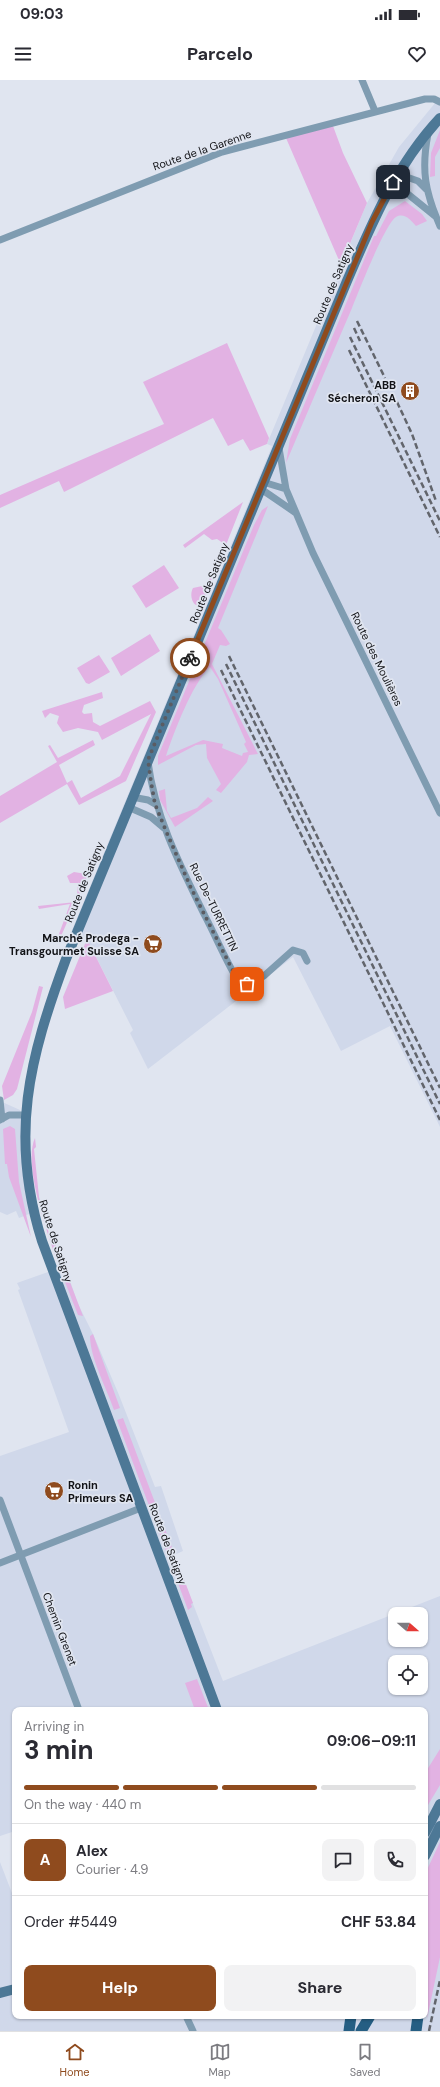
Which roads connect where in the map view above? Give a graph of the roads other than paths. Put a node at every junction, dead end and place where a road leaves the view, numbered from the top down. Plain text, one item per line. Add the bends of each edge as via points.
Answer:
1 (362, 80) edge
2 (440, 102) edge
3 (375, 111) junction
4 (440, 118) edge
5 (428, 131) junction
6 (395, 178) junction
7 (426, 189) junction
8 (436, 218) junction
9 (440, 226) edge
10 (0, 240) edge
11 (279, 444) junction
12 (262, 486) junction
13 (286, 489) junction
14 (296, 513) junction
15 (148, 760) junction
16 (130, 802) junction
17 (155, 804) junction
18 (440, 813) edge
19 (165, 829) junction
20 (307, 961) dead end
21 (0, 1100) edge
22 (25, 1115) junction
23 (1, 1120) edge
24 (0, 1500) edge
25 (141, 1508) junction
26 (20, 1555) junction
27 (0, 1562) edge
28 (77, 1707) edge
29 (216, 1707) edge
30 (440, 1804) edge
31 (440, 1826) edge
32 (428, 1827) edge
33 (428, 1850) edge
34 (12, 1990) edge
35 (0, 1993) edge
36 (188, 2019) edge
37 (351, 2019) edge
38 (368, 2019) edge
39 (418, 2019) edge
40 (194, 2031) edge
41 (349, 2031) edge
42 (361, 2031) edge
43 (416, 2031) edge

1 - 3 street
2 - 3 street, Route de la Garenne via 426,98
3 - 10 street, Route de la Garenne via 222,152
4 - 5 street, Route de Satigny
5 - 6 street, Route de Satigny
5 - 7 street via 424,157
6 - 7 street via 418,181
6 - 8 street
6 - 11 street, Route de Satigny via 372,222
7 - 8 street
8 - 9 street
11 - 12 street, Route de Satigny
11 - 13 street
12 - 13 street
12 - 14 street
12 - 15 street, Route de Satigny
13 - 14 street, Route des Moulières
14 - 18 street, Route des Moulières
15 - 16 street, Route de Satigny
15 - 17 street, Rue De-TURRETTIN
16 - 17 street via 148,800
16 - 19 street, Rue De-TURRETTIN
16 - 22 street, Route de Satigny via 55,987 34,1060
17 - 19 street, Rue De-TURRETTIN
19 - 20 street, Rue De-TURRETTIN via 191,888 240,982 247,984 256,981 293,950 303,953
21 - 23 street
22 - 23 street via 11,1115
22 - 25 street, Route de Satigny via 26,1178 37,1228
24 - 26 street, Chemin Grenet
25 - 26 street
25 - 29 street, Route de Satigny
26 - 27 street
26 - 28 street, Chemin Grenet
30 - 32 street
31 - 33 street
34 - 35 street
36 - 40 street
37 - 41 main road
38 - 42 main road
39 - 43 main road

